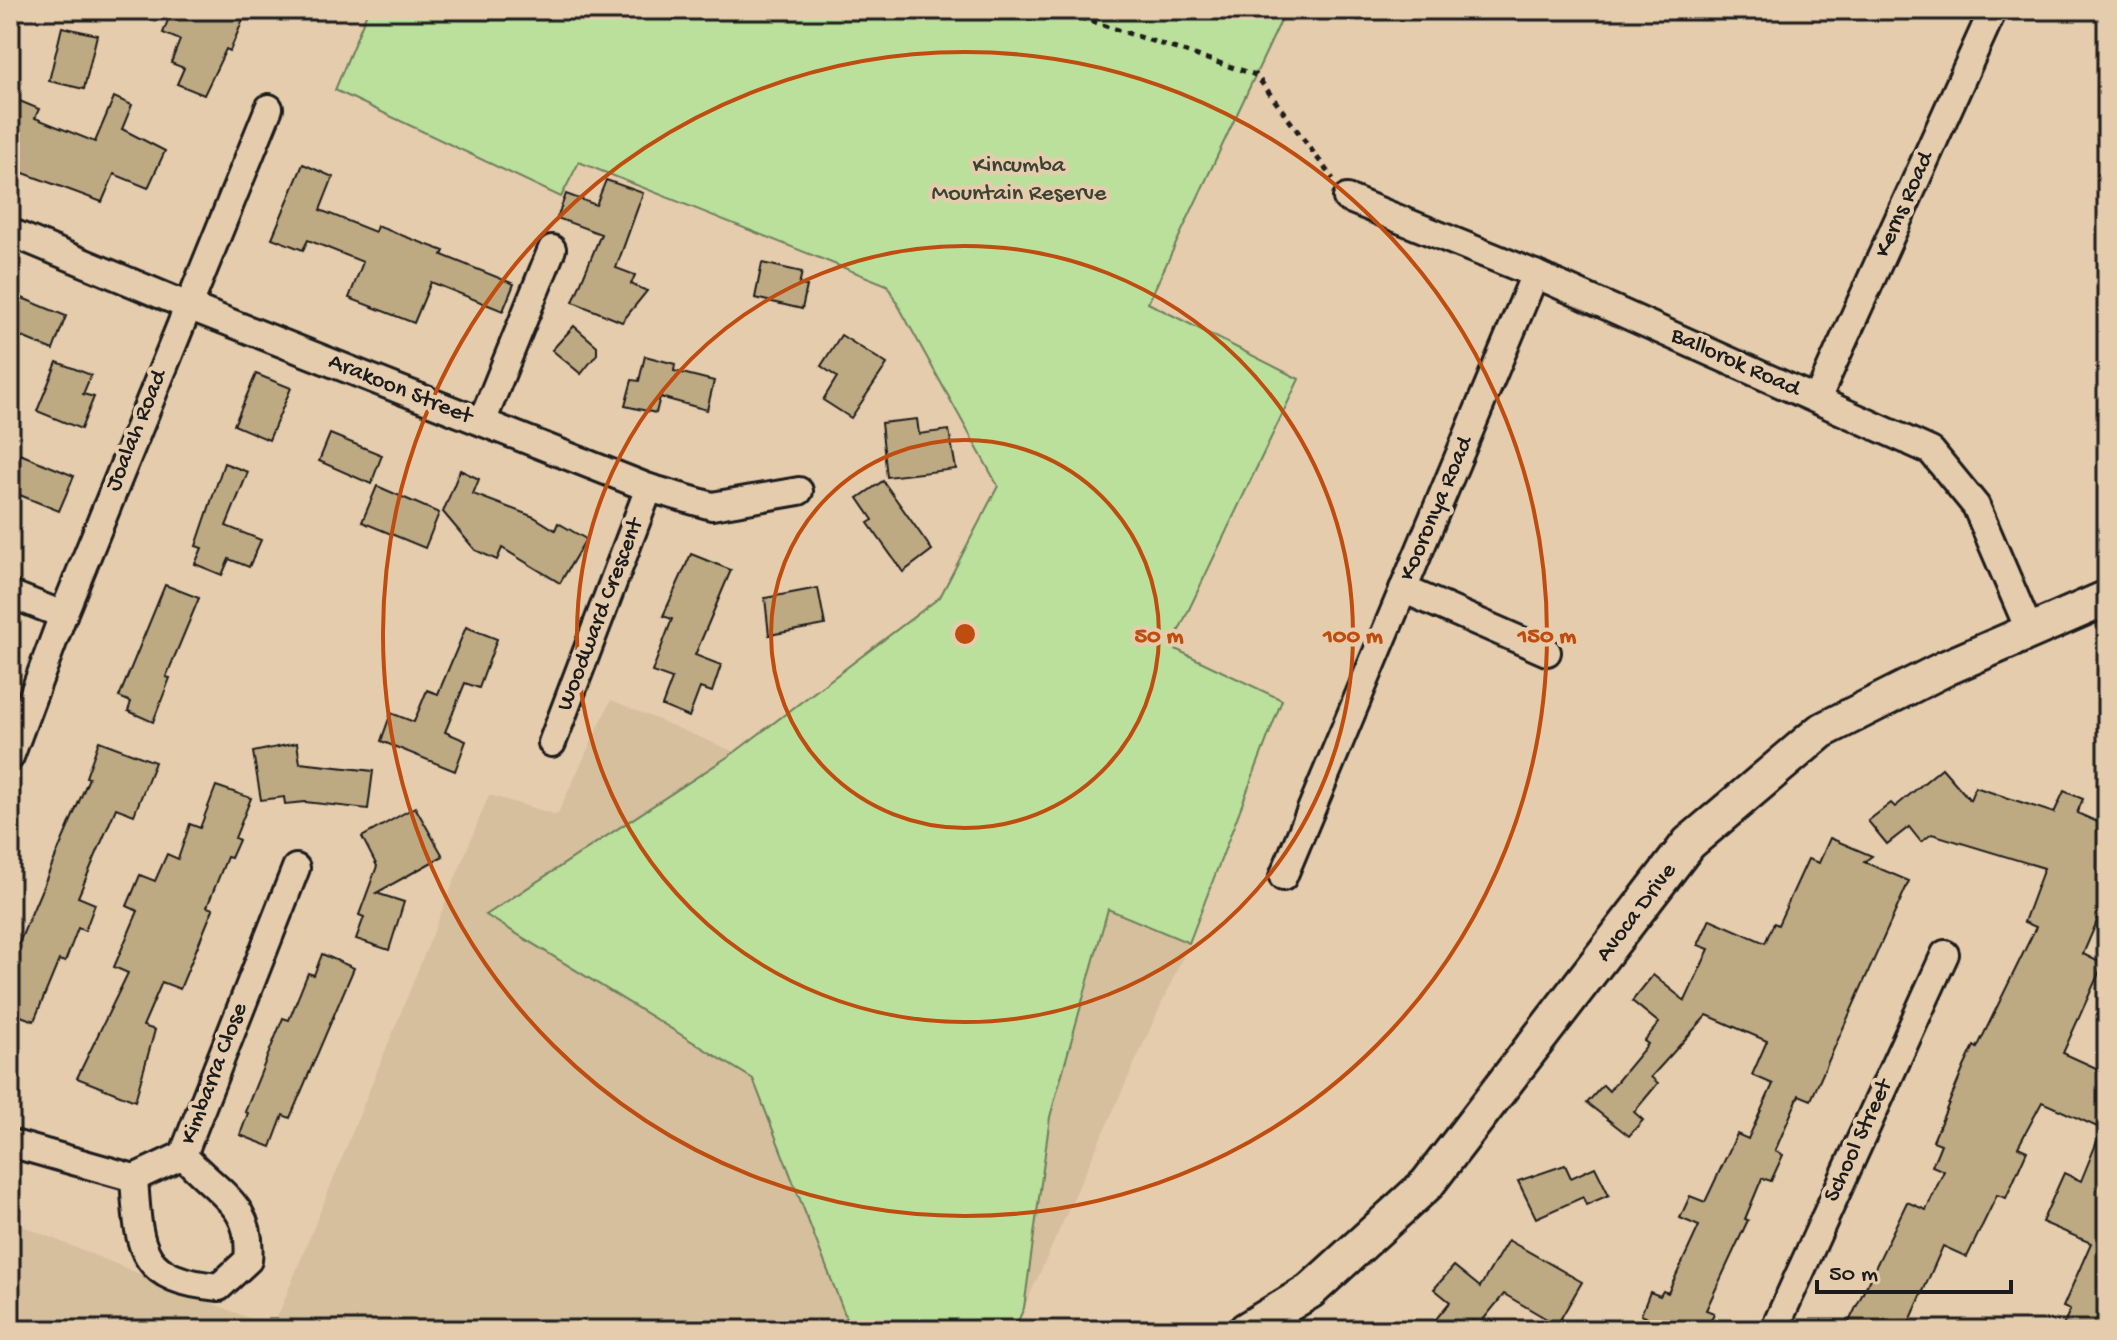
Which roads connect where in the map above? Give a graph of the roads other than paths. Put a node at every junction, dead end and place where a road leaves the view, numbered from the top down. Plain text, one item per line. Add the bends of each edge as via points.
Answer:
1 (1993, 10) edge
2 (269, 108) dead end
3 (1347, 198) road end
4 (10, 232) edge
5 (552, 249) dead end
6 (1535, 274) junction
7 (188, 306) junction
8 (1817, 399) junction
9 (482, 422) junction
10 (649, 488) junction
11 (799, 491) dead end
12 (1403, 589) junction
13 (10, 594) edge
14 (2107, 598) edge
15 (63, 615) junction
16 (2030, 632) junction
17 (1547, 652) dead end
18 (552, 743) dead end
19 (10, 757) edge
20 (296, 868) dead end
21 (1283, 877) dead end
22 (1945, 954) dead end
23 (10, 1143) edge
24 (183, 1155) junction
25 (134, 1178) junction
26 (1246, 1330) edge
27 (1774, 1330) edge

1 - 8 street, Kerns Road
2 - 7 street, Joalah Road
3 - 6 street, Ballorok Road
4 - 7 street, Arakoon Street
5 - 9 street
6 - 8 street, Ballorok Road
6 - 12 street, Kooronya Road
7 - 9 street, Arakoon Street
7 - 15 street, Joalah Road
8 - 16 street, Ballorok Road via 1931,451 1976,506
9 - 10 street, Arakoon Street
10 - 11 street, Arakoon Street via 712,506
10 - 18 street, Woodward Crescent
12 - 17 street
12 - 21 street, Kooronya Road
13 - 15 street
14 - 16 main road, Avoca Drive
15 - 19 street, Joalah Road
16 - 26 main road, Avoca Drive via 1821,731 1689,843 1427,1184 1310,1291
20 - 24 street, Kimbarra Close
22 - 27 street, School Street
23 - 25 street
24 - 25 street, Kimbarra Close
24 - 25 street via 243,1212 250,1239 248,1260 219,1287 183,1284 150,1265 137,1230

